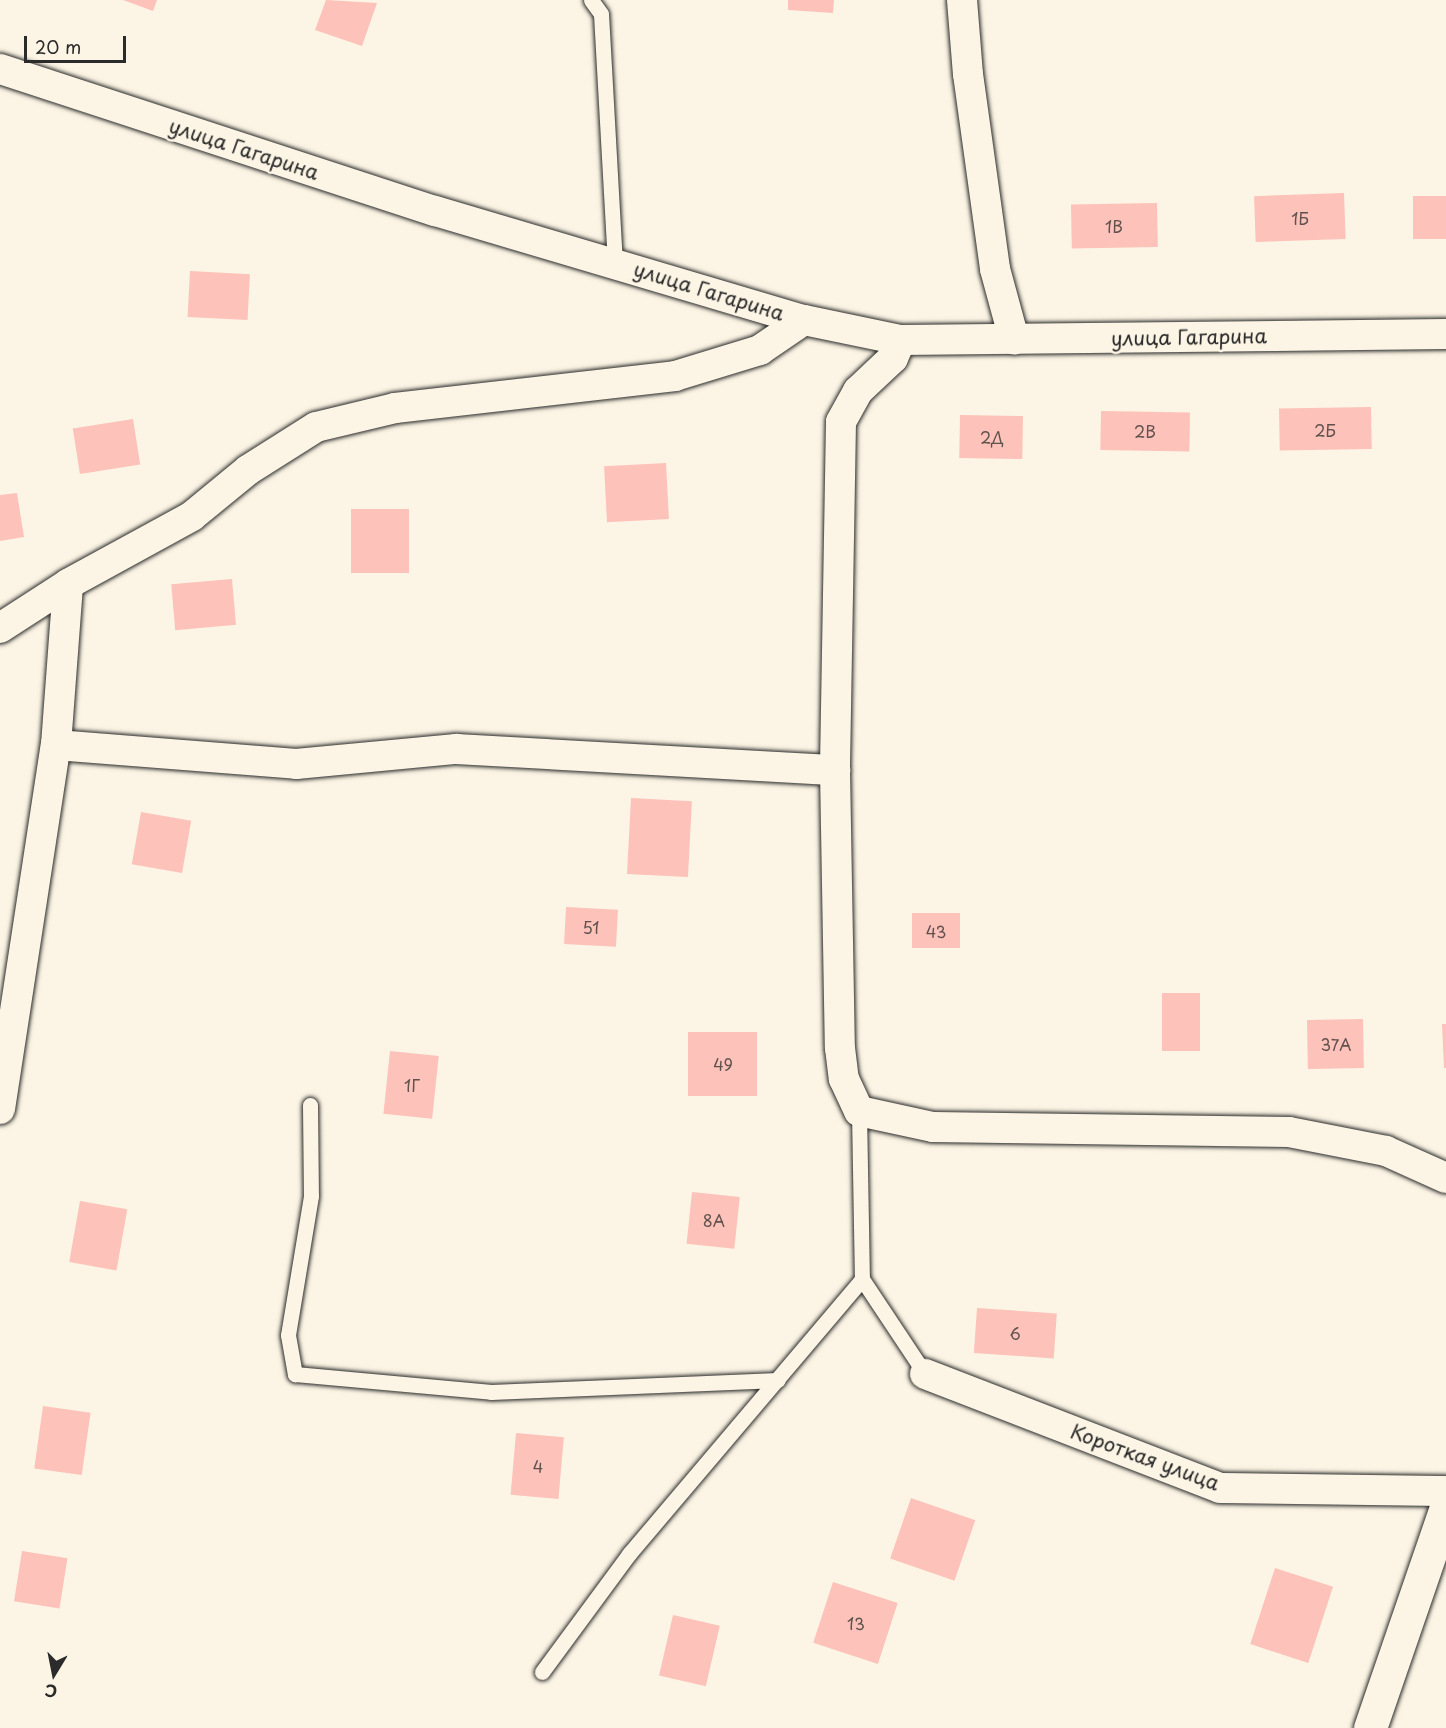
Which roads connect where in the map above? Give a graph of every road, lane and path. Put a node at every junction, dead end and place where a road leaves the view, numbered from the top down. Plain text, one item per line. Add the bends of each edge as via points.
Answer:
1 (591, 0) edge
2 (962, 0) edge
3 (0, 69) edge
4 (615, 262) junction
5 (804, 320) junction
6 (1446, 334) edge
7 (1014, 339) junction
8 (901, 340) junction
9 (68, 585) junction
10 (0, 628) edge
11 (56, 745) junction
12 (835, 770) junction
13 (310, 1105) dead end
14 (0, 1109) edge
15 (859, 1112) junction
16 (1446, 1178) edge
17 (862, 1279) junction
18 (925, 1374) joint
19 (778, 1380) junction
20 (1446, 1491) edge
21 (1446, 1507) edge
22 (542, 1672) dead end
23 (1370, 1728) edge

1 - 4 lane via 601,14
2 - 7 street via 968,74 995,268
3 - 4 street, улица Гагарина via 435,211
4 - 5 street, улица Гагарина
5 - 8 street, улица Гагарина
5 - 9 street via 760,350 675,376 395,408 316,427 248,470 192,516
6 - 7 street, улица Гагарина
7 - 8 street, улица Гагарина
8 - 12 street via 893,357 858,391 841,422
9 - 10 street
9 - 11 street
11 - 12 street via 296,764 456,749
11 - 14 street
12 - 15 street via 840,1048 844,1079
13 - 19 lane via 311,1196 288,1335 295,1374 491,1392
15 - 16 street via 933,1127 1288,1132 1386,1151
15 - 17 lane
17 - 18 lane
17 - 19 lane
18 - 20 street, Короткая улица via 1220,1488
19 - 22 lane via 629,1554
21 - 23 street

